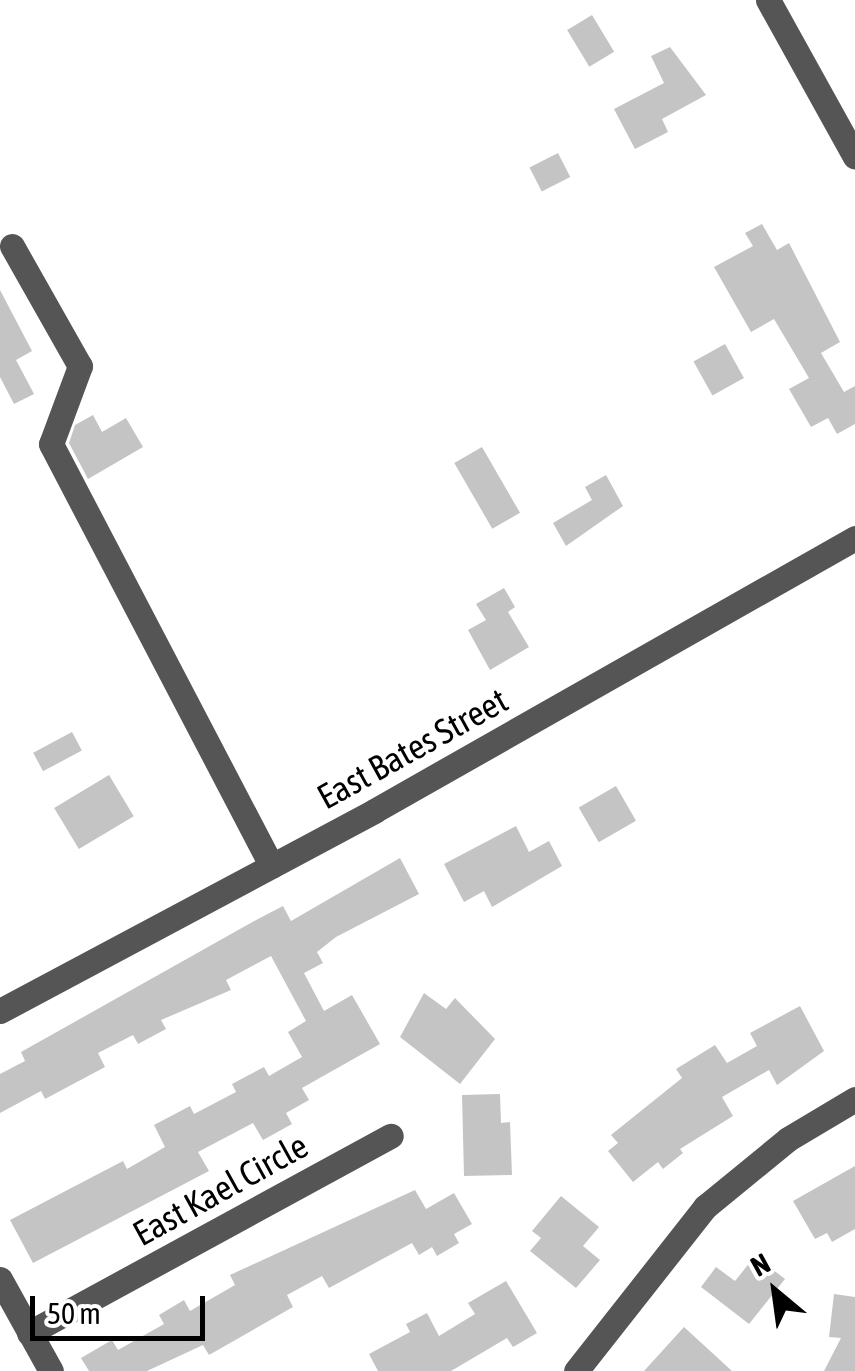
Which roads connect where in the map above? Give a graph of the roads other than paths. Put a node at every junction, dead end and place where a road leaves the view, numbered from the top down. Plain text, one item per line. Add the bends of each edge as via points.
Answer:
1 (768, 0) edge
2 (855, 157) edge
3 (12, 246) dead end
4 (855, 538) edge
5 (272, 866) junction
6 (0, 1011) edge
7 (855, 1099) edge
8 (391, 1136) dead end
9 (0, 1280) edge
10 (29, 1332) junction
11 (51, 1371) edge
12 (576, 1371) edge

1 - 2 street
3 - 5 street via 80,366 51,444
4 - 5 street, East Bates Street
5 - 6 street, East Bates Street
7 - 12 street via 788,1140 704,1207
8 - 10 street, East Kael Circle
9 - 10 street
10 - 11 street

